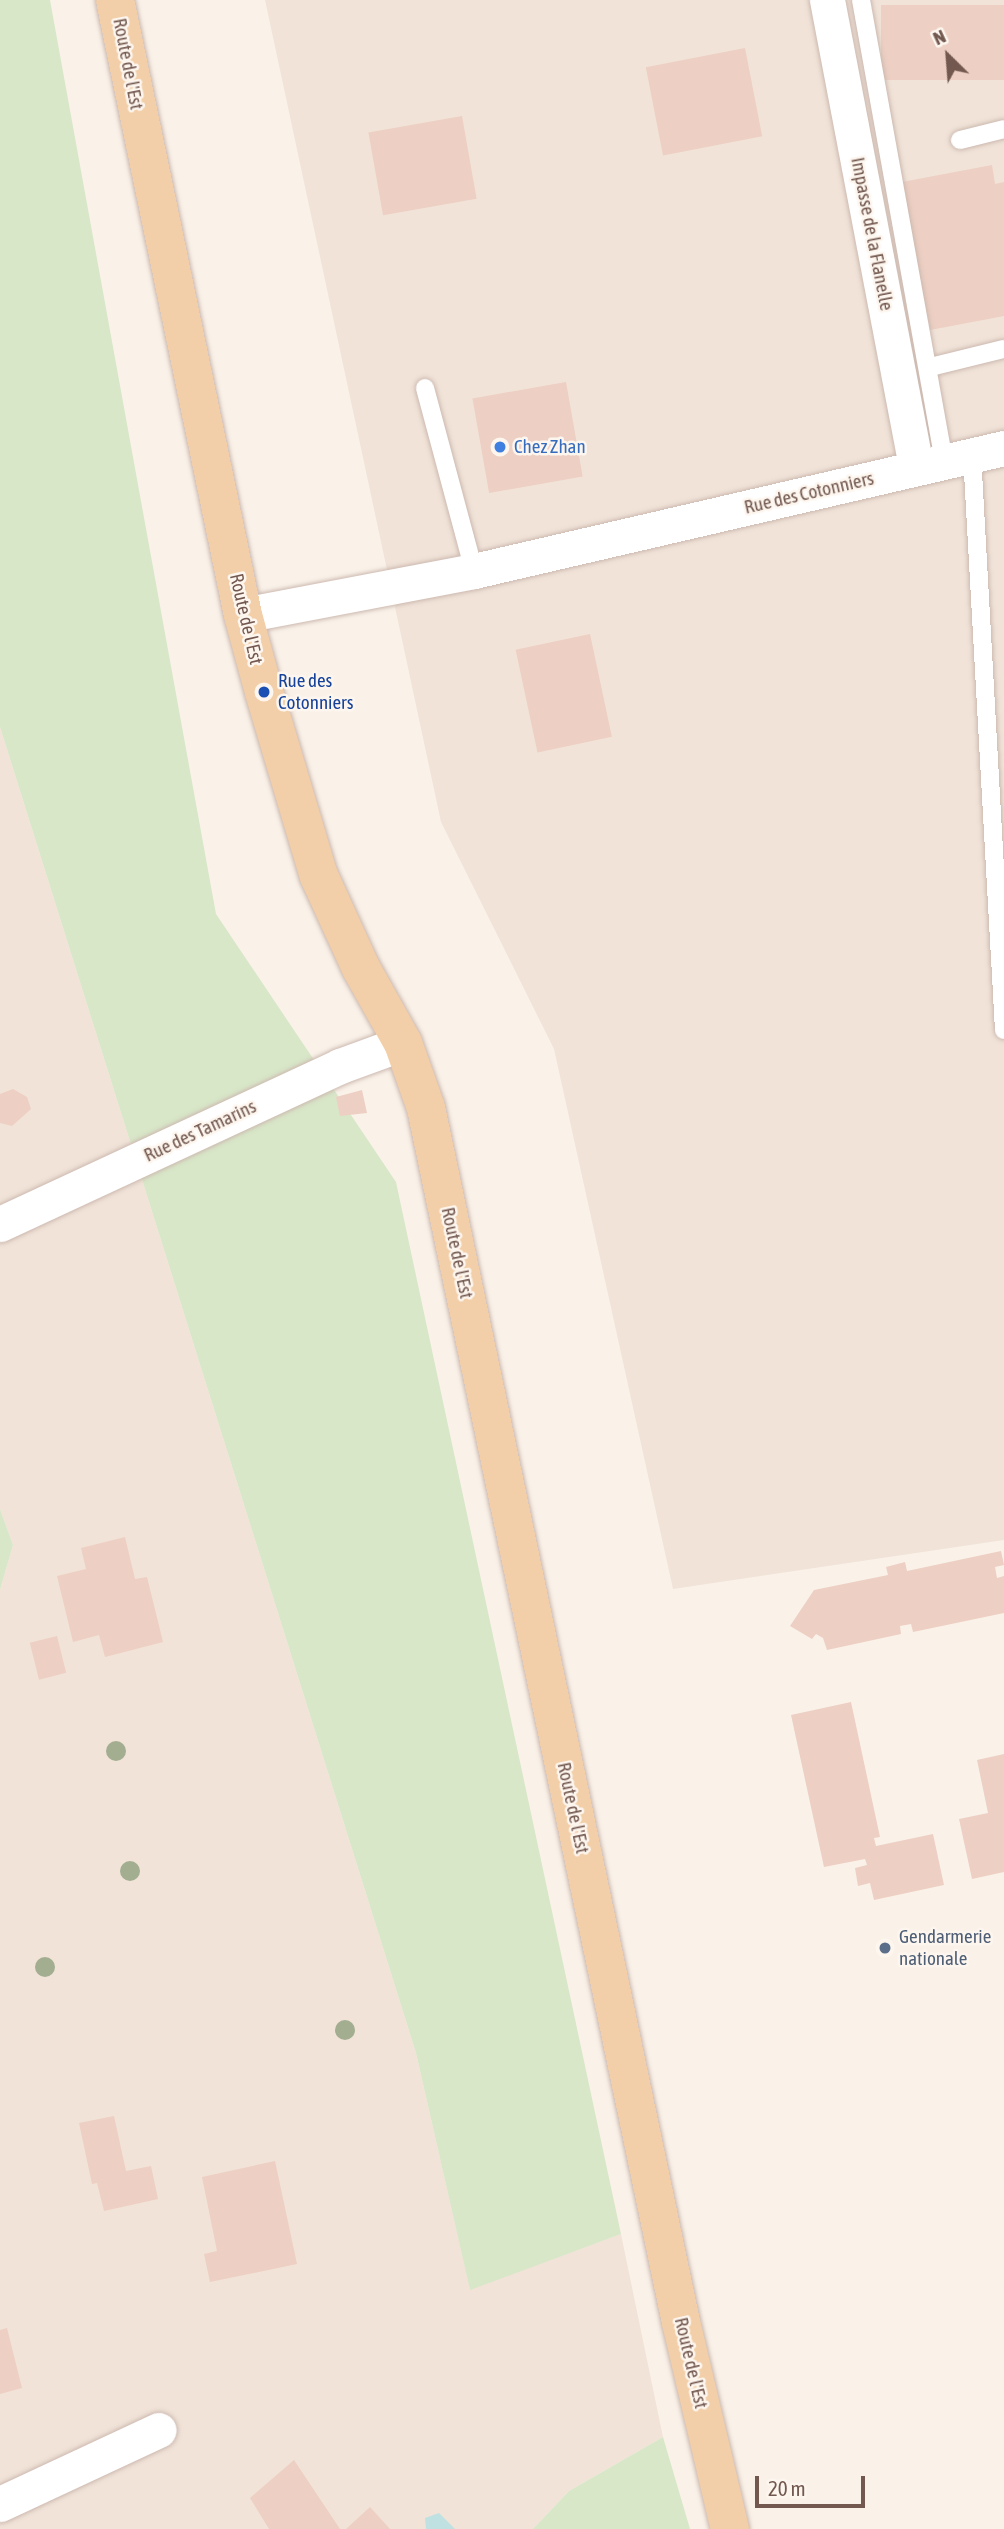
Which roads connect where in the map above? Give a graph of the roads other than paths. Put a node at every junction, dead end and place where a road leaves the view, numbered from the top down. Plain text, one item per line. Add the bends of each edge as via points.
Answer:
1 (115, 0) edge
2 (827, 0) edge
3 (861, 0) edge
4 (1004, 129) edge
5 (960, 140) dead end
6 (1004, 349) edge
7 (930, 367) junction
8 (425, 388) dead end
9 (959, 457) edge
10 (474, 571) junction
11 (243, 615) junction
12 (1004, 1030) edge
13 (403, 1043) junction
14 (0, 1224) edge
15 (159, 2430) dead end
16 (0, 2504) edge
17 (730, 2529) edge

1 - 11 main road, Route de l'Est
2 - 9 street, Impasse de la Flanelle
3 - 7 lane
4 - 5 lane
6 - 7 lane
7 - 9 lane
8 - 10 lane
9 - 10 street, Rue des Cotonniers
9 - 12 lane
10 - 11 street, Rue des Cotonniers
11 - 13 main road, Route de l'Est via 319,876 360,968
13 - 14 street, Rue des Tamarins via 340,1066
13 - 17 main road, Route de l'Est via 426,1108 681,2322
15 - 16 street

